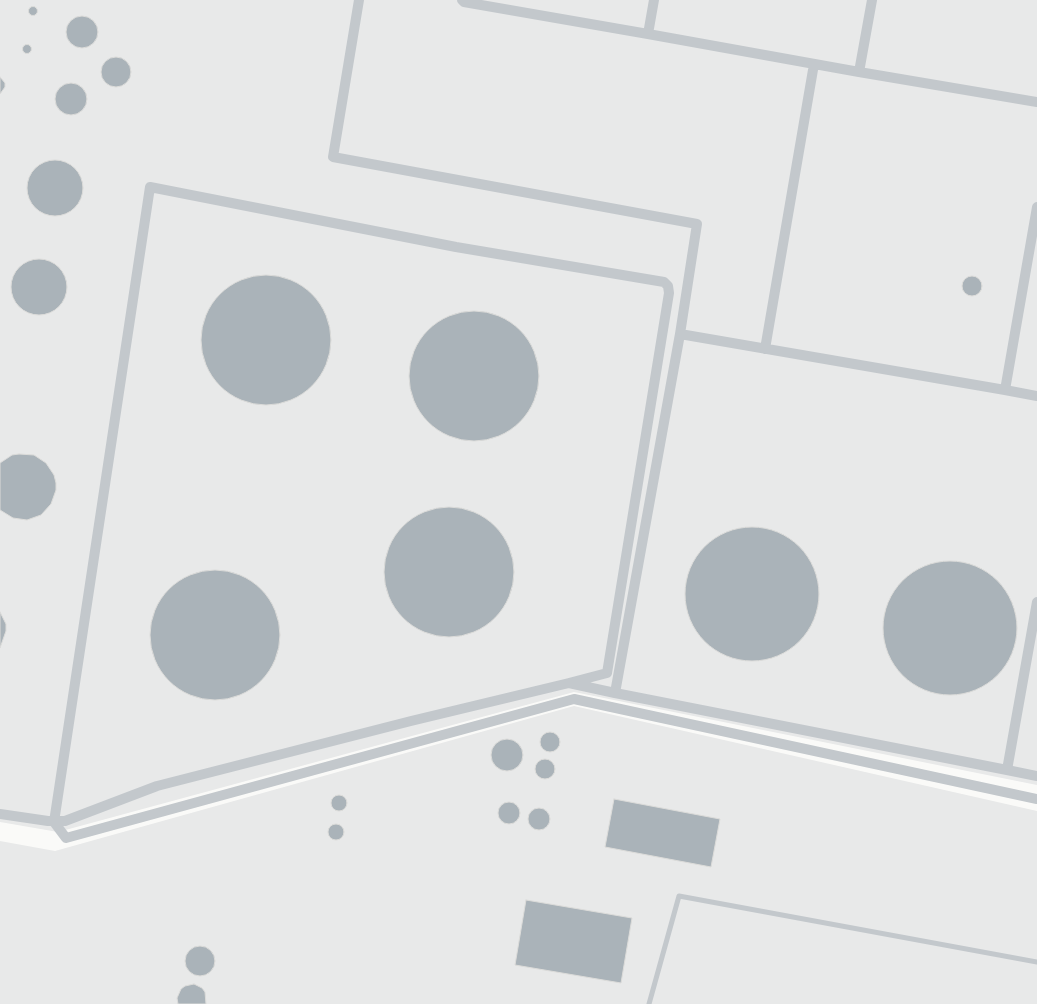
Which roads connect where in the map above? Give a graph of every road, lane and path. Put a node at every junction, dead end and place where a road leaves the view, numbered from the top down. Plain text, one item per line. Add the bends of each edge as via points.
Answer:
1 (359, 0) edge
2 (462, 0) edge
3 (654, 0) edge
4 (872, 0) edge
5 (648, 34) junction
6 (814, 64) junction
7 (859, 72) junction
8 (1037, 102) edge
9 (1037, 207) edge
10 (680, 334) junction
11 (765, 349) junction
12 (1005, 390) junction
13 (1037, 396) edge
14 (1037, 602) edge
15 (569, 683) junction
16 (615, 693) junction
17 (1007, 770) junction
18 (1037, 776) edge
19 (1037, 799) edge
20 (0, 814) edge
21 (54, 822) junction
22 (1037, 962) edge
23 (650, 1004) edge

1 - 10 street via 333,157 697,224
2 - 5 street
3 - 5 street
4 - 7 street
5 - 6 street
6 - 7 street
6 - 11 street
7 - 8 street
9 - 12 street
10 - 11 street
10 - 16 street
11 - 12 street
12 - 13 street
14 - 17 street
15 - 16 street
15 - 21 street via 157,786 65,821
15 - 21 street via 606,673 669,293 668,286 664,282 456,247 150,187
16 - 17 street
17 - 18 street
19 - 21 street via 574,698 66,838
20 - 21 street
22 - 23 lane via 679,896

